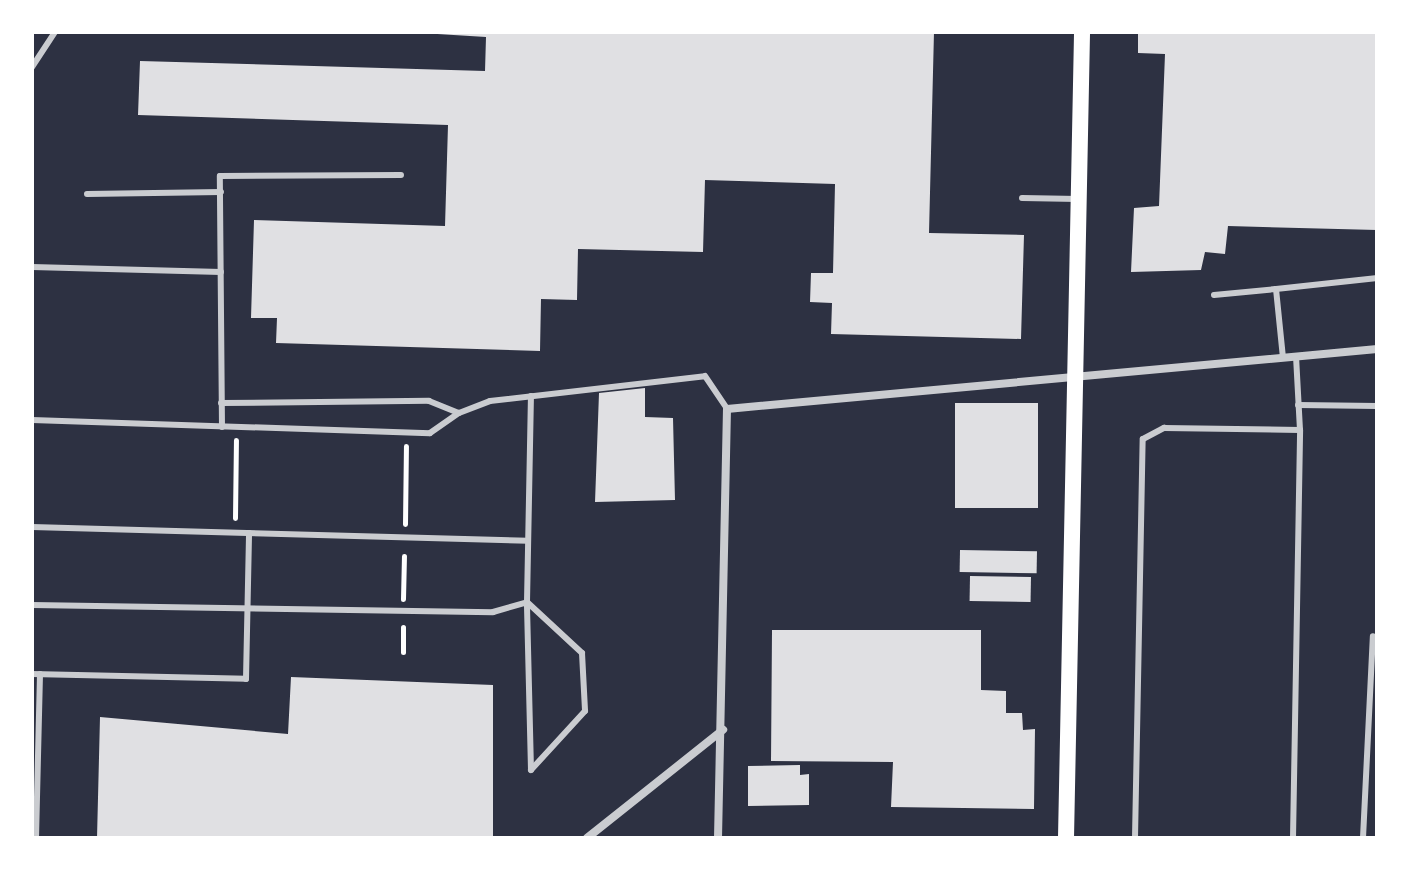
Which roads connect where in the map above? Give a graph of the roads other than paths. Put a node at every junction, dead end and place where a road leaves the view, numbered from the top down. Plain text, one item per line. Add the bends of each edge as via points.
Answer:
1 (55, 32) edge
2 (1082, 32) edge
3 (32, 67) edge
4 (401, 175) dead end
5 (221, 192) junction
6 (87, 194) dead end
7 (1022, 198) dead end
8 (1079, 199) junction
9 (32, 267) edge
10 (221, 272) junction
11 (1377, 278) edge
12 (1276, 289) junction
13 (1214, 295) dead end
14 (1377, 349) edge
15 (1296, 357) junction
16 (1283, 358) junction
17 (1075, 379) junction
18 (531, 396) junction
19 (221, 403) junction
20 (1298, 405) junction
21 (1377, 406) edge
22 (727, 409) junction
23 (459, 413) junction
24 (32, 420) edge
25 (222, 427) junction
26 (1300, 430) junction
27 (32, 527) edge
28 (249, 533) junction
29 (528, 541) junction
30 (527, 602) junction
31 (32, 605) edge
32 (247, 607) junction
33 (1373, 636) dead end
34 (36, 674) edge
35 (723, 730) junction
36 (35, 748) edge
37 (36, 838) edge
38 (587, 838) edge
39 (718, 838) edge
40 (1066, 838) edge
41 (1135, 838) edge
42 (1293, 838) edge
43 (1363, 838) edge

1 - 3 lane
2 - 8 main road
4 - 5 lane via 220,176
5 - 6 lane
5 - 10 lane
7 - 8 lane
8 - 17 main road
9 - 10 lane
10 - 19 lane
11 - 12 lane
12 - 13 lane
12 - 16 lane
14 - 15 street
15 - 16 street
15 - 20 lane
16 - 17 street
17 - 22 street
17 - 40 main road
18 - 22 lane via 705,376
18 - 23 lane via 490,401
18 - 29 lane
19 - 23 lane via 429,401
19 - 25 lane
20 - 21 lane
20 - 26 lane
22 - 35 street
23 - 25 lane via 430,433
24 - 25 lane
26 - 41 lane via 1164,428 1143,439
26 - 42 lane
27 - 28 lane
28 - 29 lane
28 - 32 lane
29 - 30 lane
30 - 30 lane via 582,653 585,711 531,770
30 - 32 lane via 493,612
31 - 32 lane
32 - 34 lane via 246,679
33 - 43 lane
34 - 36 lane
35 - 38 street
35 - 39 street
36 - 37 lane

